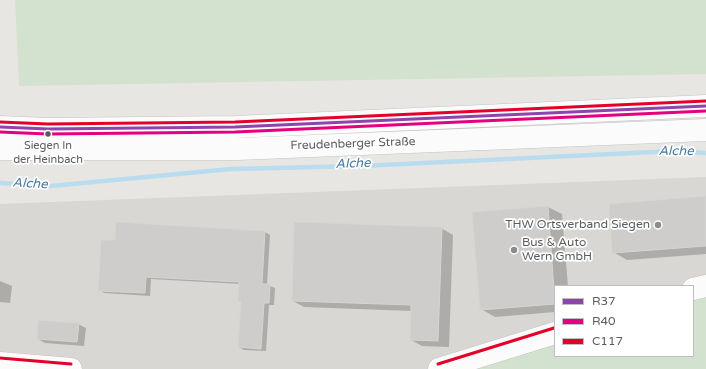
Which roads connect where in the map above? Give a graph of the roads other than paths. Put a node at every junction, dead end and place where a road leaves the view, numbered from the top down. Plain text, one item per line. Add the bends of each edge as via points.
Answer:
1 (706, 106) edge
2 (0, 128) edge
3 (706, 130) edge
4 (0, 149) edge
5 (706, 286) edge
6 (694, 289) edge
7 (554, 333) edge
8 (0, 362) edge
9 (71, 369) edge
10 (439, 369) edge

1 - 2 main road, Freudenberger Straße via 235,127
3 - 4 main road, Freudenberger Straße via 238,149
5 - 6 main road
7 - 10 main road
8 - 9 main road

